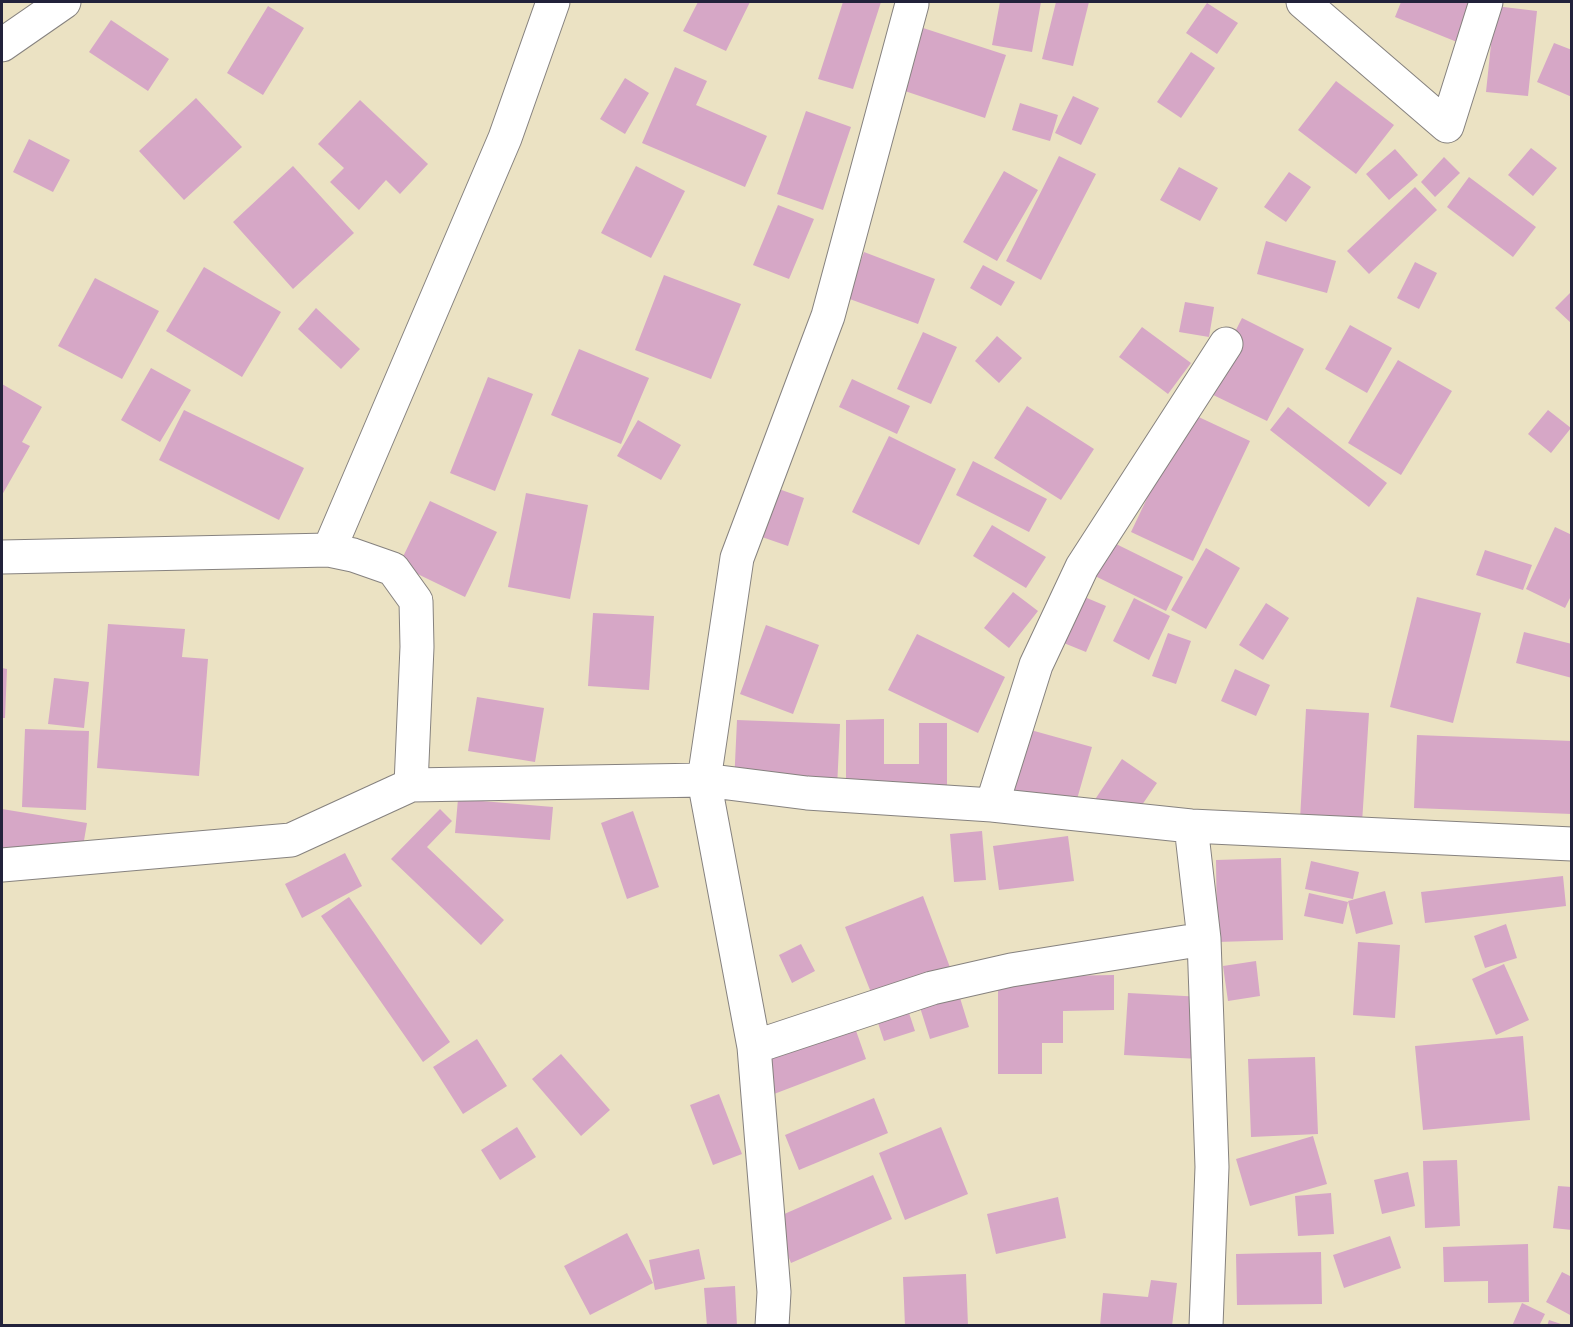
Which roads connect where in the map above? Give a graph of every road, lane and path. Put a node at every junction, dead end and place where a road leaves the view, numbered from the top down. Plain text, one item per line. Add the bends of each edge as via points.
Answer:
1 (64, 2) edge
2 (553, 2) edge
3 (1303, 2) edge
4 (1486, 2) edge
5 (912, 4) dead end
6 (2, 45) edge
7 (1226, 344) dead end
8 (329, 550) junction
9 (2, 557) edge
10 (704, 780) junction
11 (411, 785) junction
12 (992, 805) junction
13 (1191, 825) junction
14 (1572, 844) edge
15 (2, 865) edge
16 (1204, 939) junction
17 (754, 1047) junction
18 (772, 1326) edge
19 (1206, 1326) edge

1 - 6 street
2 - 8 street via 505,138
3 - 4 street via 1447,126
5 - 10 street via 828,316 737,558
7 - 12 street via 1082,567 1036,665
8 - 9 street
8 - 11 street via 393,569 416,601
10 - 11 street
10 - 12 street via 807,793
10 - 17 street
11 - 15 street via 291,840
12 - 13 street
13 - 14 street
13 - 16 street
16 - 17 street via 1011,970 932,988
16 - 19 street via 1212,1167
17 - 18 street via 774,1292

